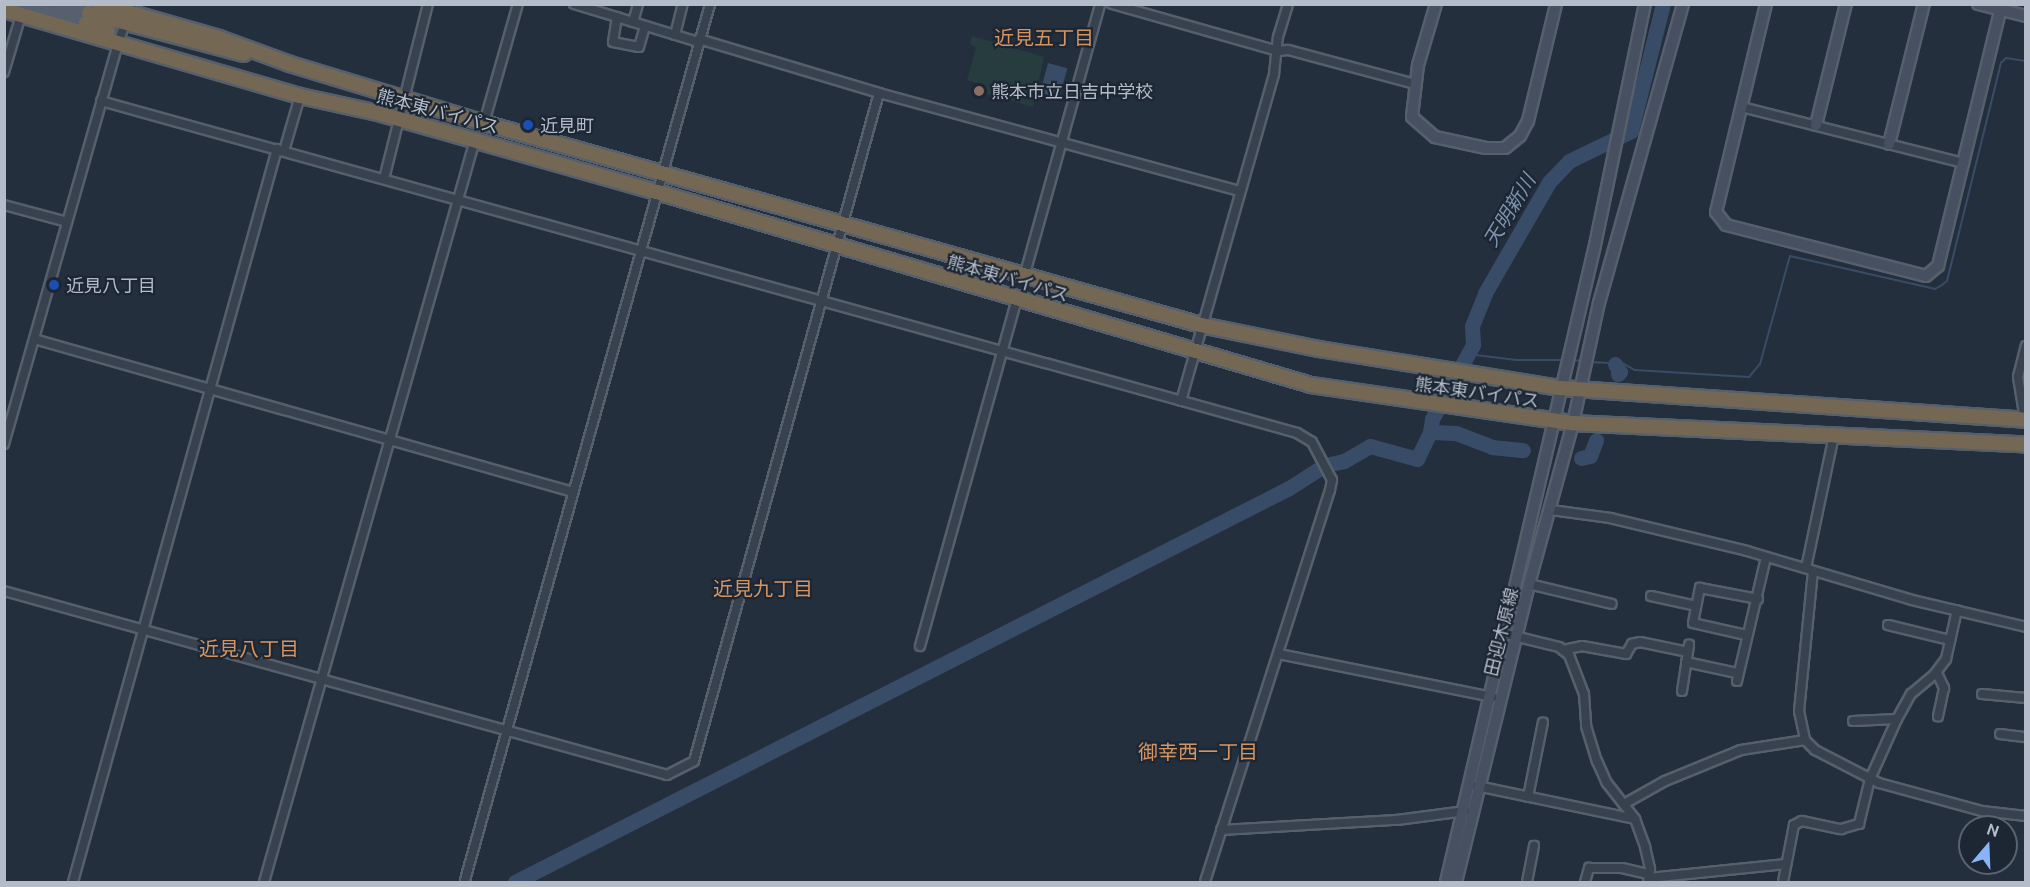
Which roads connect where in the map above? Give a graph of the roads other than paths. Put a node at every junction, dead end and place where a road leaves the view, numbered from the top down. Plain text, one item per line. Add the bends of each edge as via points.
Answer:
1 (60, 4) edge
2 (428, 4) edge
3 (518, 4) edge
4 (574, 4) edge
5 (638, 4) edge
6 (683, 4) edge
7 (710, 4) edge
8 (1100, 4) edge
9 (1112, 4) edge
10 (1288, 4) edge
11 (1436, 4) edge
12 (1556, 4) edge
13 (1645, 4) edge
14 (1683, 4) edge
15 (1766, 4) edge
16 (1846, 4) edge
17 (1924, 4) edge
18 (1978, 4) edge
19 (590, 7) edge
20 (2001, 7) edge
21 (4, 10) edge
22 (21, 10) edge
23 (92, 14) edge
24 (2025, 16) edge
25 (617, 17) junction
26 (633, 22) junction
27 (125, 24) edge
28 (645, 26) junction
29 (675, 35) junction
30 (699, 40) junction
31 (1278, 51) junction
32 (4, 72) edge
33 (1415, 84) junction
34 (879, 93) junction
35 (300, 96) junction
36 (406, 99) junction
37 (101, 100) junction
38 (1742, 107) junction
39 (374, 112) junction
40 (400, 119) junction
41 (484, 123) junction
42 (1816, 125) junction
43 (475, 140) junction
44 (1062, 143) junction
45 (1889, 144) junction
46 (280, 150) junction
47 (1964, 163) junction
48 (663, 172) junction
49 (384, 179) junction
50 (1240, 191) junction
51 (657, 192) junction
52 (458, 200) junction
53 (4, 205) edge
54 (67, 222) junction
55 (841, 226) junction
56 (835, 246) junction
57 (641, 250) junction
58 (1023, 278) junction
59 (1017, 299) junction
60 (820, 300) junction
61 (1201, 325) junction
62 (34, 339) junction
63 (2025, 346) edge
64 (1004, 351) junction
65 (1194, 351) junction
66 (1560, 388) junction
67 (211, 390) junction
68 (1580, 390) junction
69 (1181, 401) junction
70 (2025, 420) edge
71 (1554, 421) junction
72 (1573, 423) junction
73 (6, 430) edge
74 (1833, 435) junction
75 (389, 441) junction
76 (4, 444) edge
77 (2025, 444) edge
78 (573, 492) junction
79 (1551, 510) junction
80 (1766, 557) junction
81 (1810, 570) junction
82 (1529, 584) junction
83 (4, 591) edge
84 (1651, 596) dead end
85 (1758, 599) junction
86 (1612, 604) dead end
87 (1696, 606) junction
88 (1957, 610) junction
89 (1888, 625) dead end
90 (2025, 627) edge
91 (144, 630) junction
92 (1511, 635) junction
93 (1746, 635) junction
94 (1950, 640) junction
95 (920, 646) dead end
96 (1563, 650) junction
97 (1280, 654) junction
98 (1686, 662) junction
99 (1937, 673) junction
100 (321, 679) junction
101 (1682, 691) dead end
102 (1982, 694) dead end
103 (1496, 698) junction
104 (2025, 698) edge
105 (1938, 716) dead end
106 (1897, 719) junction
107 (1853, 721) dead end
108 (1544, 722) dead end
109 (505, 730) junction
110 (2000, 734) dead end
111 (2025, 737) edge
112 (1804, 740) junction
113 (1870, 778) junction
114 (1475, 785) junction
115 (1528, 797) junction
116 (1624, 804) junction
117 (1468, 811) junction
118 (2025, 816) edge
119 (1635, 819) junction
120 (1221, 830) junction
121 (1534, 846) dead end
122 (1786, 864) junction
123 (1649, 878) edge
124 (465, 880) dead end
125 (73, 882) edge
126 (264, 882) edge
127 (1205, 882) edge
128 (1446, 882) edge
129 (1456, 882) edge
130 (1527, 882) edge
131 (1585, 882) edge
132 (1783, 882) edge

1 - 23 main road
2 - 36 street
3 - 41 street
4 - 19 street
5 - 26 street
6 - 29 street
7 - 30 street
8 - 44 street
9 - 31 street
10 - 31 street
11 - 33 street
12 - 33 street via 1528,121 1520,136 1504,148 1486,148 1425,132 1412,117
13 - 66 street, 田迎木原線 via 1583,300
14 - 68 street, 田迎木原線 via 1599,303
15 - 38 street
16 - 42 street
17 - 45 street
18 - 20 street
19 - 25 street
20 - 24 street
20 - 47 street
21 - 22 highway, 熊本東バイパス
22 - 23 main road
22 - 27 highway, 熊本東バイパス
22 - 32 street
23 - 27 highway, 熊本東バイパス
23 - 27 highway
25 - 26 street
25 - 28 street via 613,42 639,47
26 - 28 street
27 - 35 highway, 熊本東バイパス
27 - 36 highway, 熊本東バイパス via 219,38
27 - 37 street
27 - 39 highway
28 - 29 street
29 - 30 street
30 - 34 street
30 - 48 street
31 - 33 street via 1288,50
31 - 50 street
34 - 44 street
34 - 55 street
35 - 39 highway, 熊本東バイパス
35 - 46 street
36 - 40 street
36 - 41 highway, 熊本東バイパス
37 - 46 street
37 - 54 street
38 - 42 street
38 - 47 street via 1716,213 1726,225 1926,276 1938,266
39 - 40 highway, 熊本東バイパス
40 - 43 highway, 熊本東バイパス
40 - 49 street
41 - 48 highway, 熊本東バイパス
42 - 45 street
43 - 51 highway, 熊本東バイパス
43 - 52 street
44 - 50 street
44 - 58 street
45 - 47 street
46 - 49 street
46 - 67 street
48 - 51 street
48 - 55 highway, 熊本東バイパス
49 - 52 street
50 - 61 street
51 - 56 highway, 熊本東バイパス
51 - 57 street
52 - 57 street
52 - 75 street
53 - 54 street
54 - 62 street
55 - 56 street
55 - 58 highway, 熊本東バイパス
56 - 59 highway, 熊本東バイパス
56 - 60 street
57 - 60 street
57 - 78 street
58 - 61 highway, 熊本東バイパス
59 - 64 street
59 - 65 highway, 熊本東バイパス
60 - 64 street
60 - 109 street via 694,761 667,775
61 - 65 street
61 - 66 highway, 熊本東バイパス via 1477,377
62 - 67 street
62 - 73 street
63 - 70 street via 2018,377
64 - 69 street
64 - 95 street
65 - 69 street
65 - 71 highway, 熊本東バイパス via 1311,385
66 - 68 highway, 熊本東バイパス
66 - 71 street, 田迎木原線
67 - 75 street
67 - 91 street
68 - 70 highway, 熊本東バイパス
68 - 72 street, 田迎木原線
69 - 97 street via 1297,433 1312,442 1332,480
71 - 72 highway, 熊本東バイパス
71 - 92 street, 田迎木原線
72 - 74 highway, 熊本東バイパス
72 - 79 street, 田迎木原線
73 - 76 street
74 - 77 highway, 熊本東バイパス
74 - 81 street
75 - 78 street
75 - 100 street
78 - 109 street
79 - 80 street via 1610,518
79 - 82 street, 田迎木原線
80 - 81 street
80 - 85 street
81 - 88 street
81 - 112 street via 1799,711
82 - 86 street
82 - 92 street, 田迎木原線
83 - 91 street
84 - 87 street
85 - 87 street via 1700,588
85 - 93 street via 1752,627
87 - 93 street via 1693,623
88 - 90 street
88 - 94 street
89 - 94 street
91 - 100 street
91 - 125 street
92 - 96 street
92 - 103 street, 田迎木原線
93 - 98 street via 1737,677
94 - 99 street via 1946,659
96 - 98 street via 1582,646 1626,654 1632,644 1640,642 1688,648
96 - 116 street via 1569,655 1584,694 1587,726 1597,761 1607,783
97 - 103 street
97 - 120 street
98 - 101 street
99 - 105 street via 1944,688
99 - 106 street via 1911,694
100 - 109 street
100 - 126 street
102 - 104 street
103 - 114 street, 田迎木原線
106 - 107 street
106 - 113 street
108 - 115 street
109 - 124 street
110 - 111 street
112 - 113 street via 1815,750
112 - 116 street via 1741,750 1665,781
113 - 118 street via 1982,811
113 - 122 street via 1859,824 1841,829 1802,821 1794,825
114 - 115 street
114 - 117 street, 田迎木原線
115 - 119 street
116 - 119 street
117 - 120 street via 1397,820
117 - 128 street, 田迎木原線
117 - 129 street, 田迎木原線
119 - 123 street
120 - 127 street
121 - 130 street
122 - 123 street
122 - 132 street
123 - 131 street via 1622,868 1589,868

